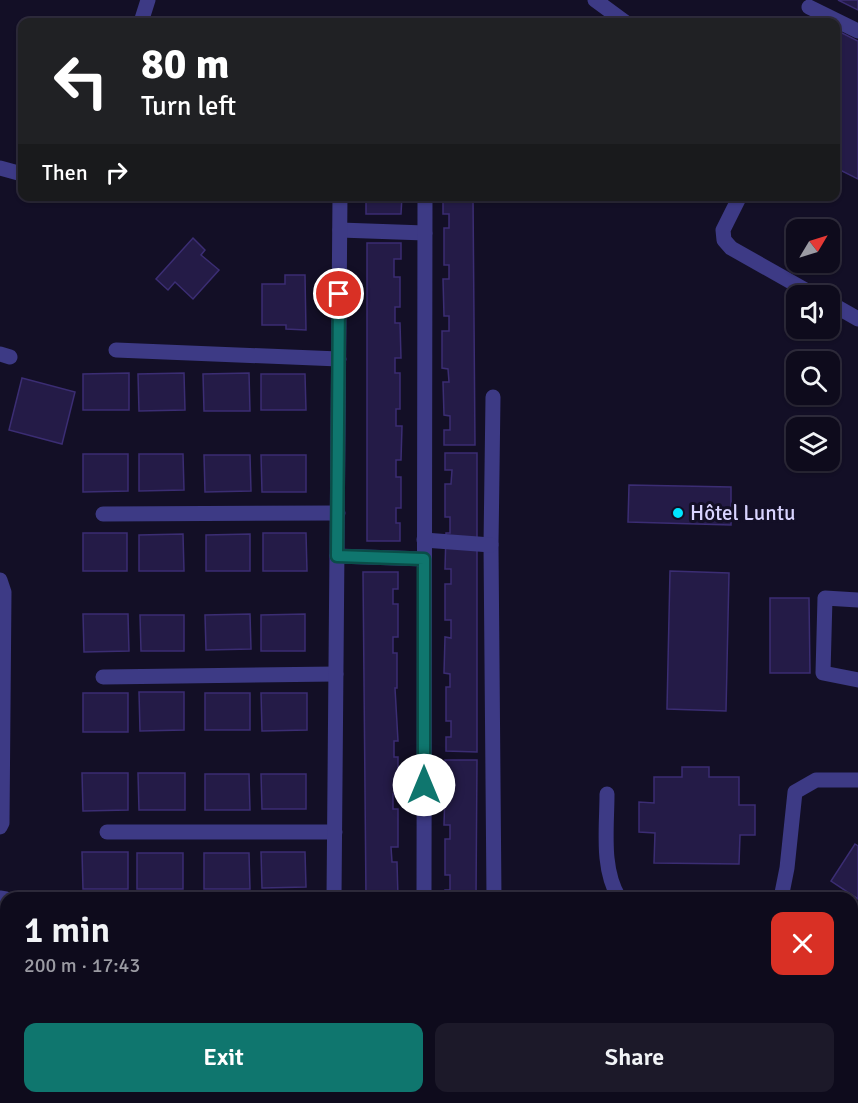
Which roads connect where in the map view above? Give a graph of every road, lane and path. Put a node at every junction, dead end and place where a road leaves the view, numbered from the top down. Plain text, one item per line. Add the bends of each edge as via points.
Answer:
1 (148, 0) edge
2 (595, 0) edge
3 (811, 4) edge
4 (142, 18) edge
5 (620, 18) edge
6 (805, 18) edge
7 (835, 18) edge
8 (840, 21) edge
9 (858, 31) edge
10 (0, 168) edge
11 (18, 173) edge
12 (340, 201) edge
13 (425, 201) edge
14 (738, 201) edge
15 (340, 230) junction
16 (425, 233) junction
17 (797, 285) edge
18 (840, 309) edge
19 (858, 319) edge
20 (116, 350) dead end
21 (339, 359) junction
22 (493, 397) dead end
23 (338, 513) junction
24 (103, 514) dead end
25 (424, 540) junction
26 (491, 545) junction
27 (337, 556) junction
28 (424, 559) junction
29 (0, 580) edge
30 (858, 600) edge
31 (336, 674) junction
32 (103, 677) dead end
33 (858, 680) edge
34 (2, 697) edge
35 (858, 780) edge
36 (607, 794) dead end
37 (0, 826) edge
38 (107, 832) dead end
39 (335, 832) junction
40 (334, 892) edge
41 (424, 892) edge
42 (494, 892) edge
43 (615, 892) edge
44 (782, 892) edge

1 - 4 street
2 - 5 street
3 - 6 street
3 - 7 street
8 - 9 street
10 - 11 street
12 - 15 street
13 - 16 street
14 - 17 street via 723,230 724,240 731,248
15 - 16 street
15 - 21 street
16 - 25 street
18 - 19 street
20 - 21 street
21 - 23 street
22 - 26 street
23 - 24 street
23 - 27 street
25 - 26 street
25 - 28 street
26 - 42 street
27 - 28 street
27 - 31 street
28 - 41 street
29 - 34 street via 4,592
30 - 33 street via 825,598 823,673
31 - 32 street
31 - 39 street
34 - 37 street
35 - 44 street via 816,780 795,792
36 - 43 street via 606,853
38 - 39 street
39 - 40 street

